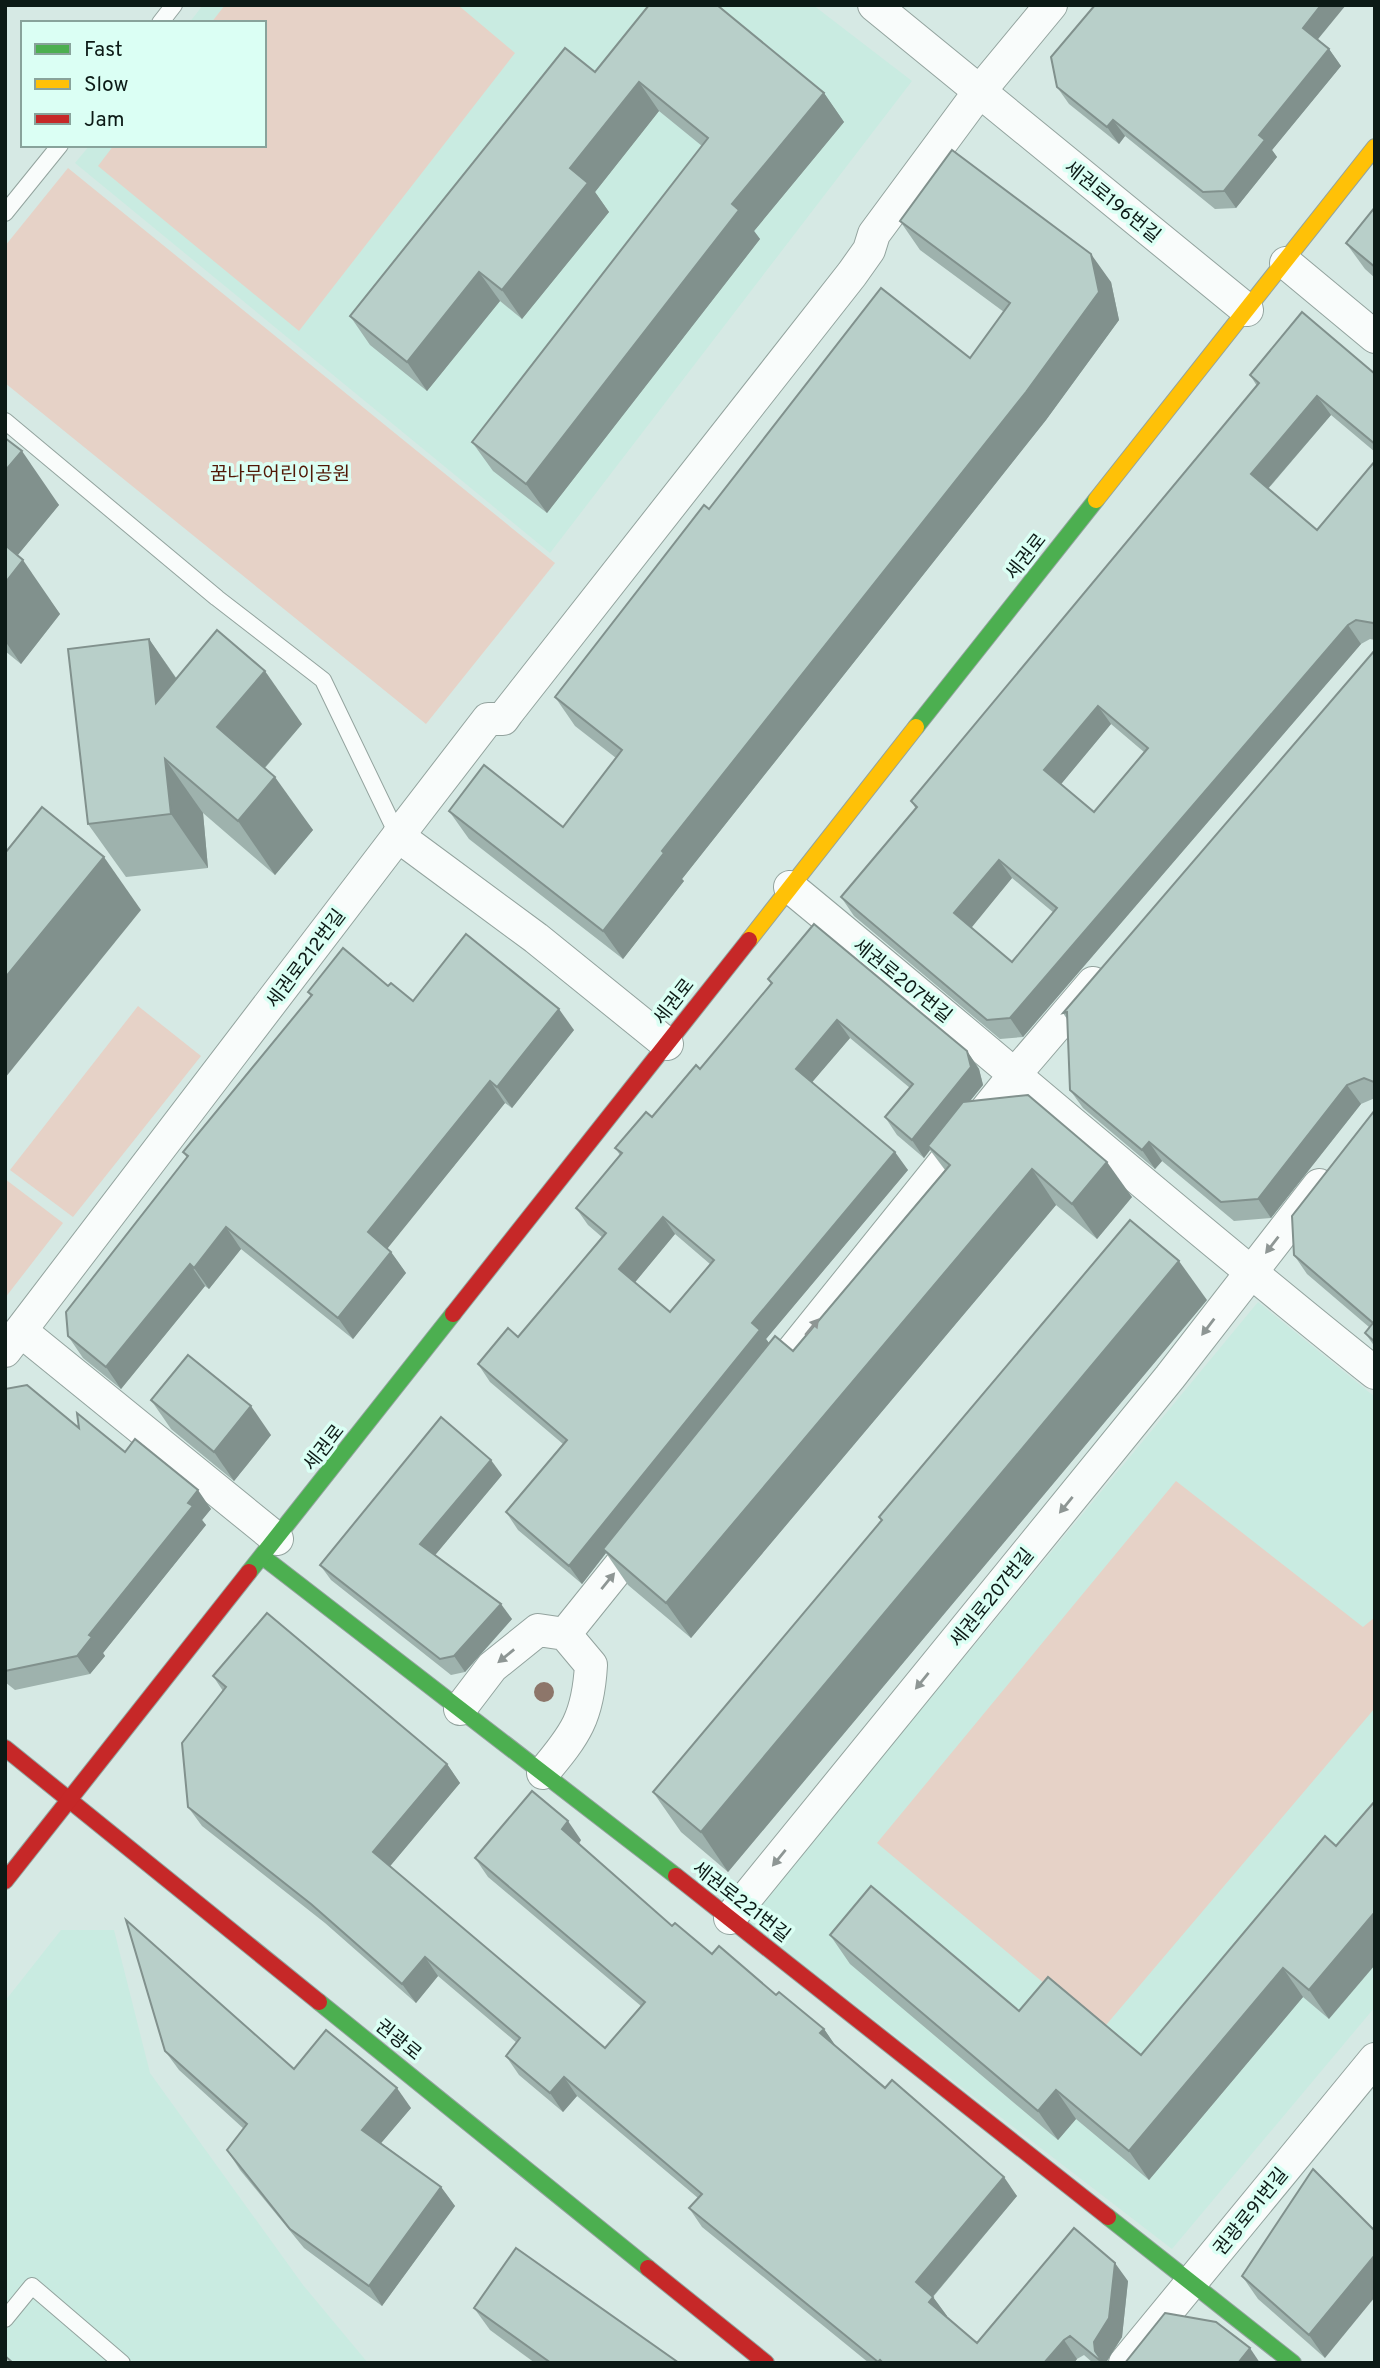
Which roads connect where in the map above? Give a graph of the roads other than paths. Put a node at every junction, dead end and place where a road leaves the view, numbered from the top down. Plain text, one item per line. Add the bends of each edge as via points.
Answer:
1 (174, 5) edge
2 (874, 5) edge
3 (1051, 5) edge
4 (162, 21) edge
5 (979, 92) junction
6 (58, 147) edge
7 (1375, 147) edge
8 (5, 213) edge
9 (1286, 263) junction
10 (1247, 310) junction
11 (1375, 337) edge
12 (5, 421) edge
13 (398, 836) junction
14 (790, 887) junction
15 (1115, 958) edge
16 (667, 1044) junction
17 (1016, 1073) junction
18 (1341, 1157) edge
19 (1250, 1273) junction
20 (13, 1341) edge
21 (1375, 1373) edge
22 (747, 1407) edge
23 (661, 1515) edge
24 (270, 1548) junction
25 (565, 1634) junction
26 (460, 1709) junction
27 (5, 1748) edge
28 (543, 1773) junction
29 (70, 1800) junction
30 (5, 1881) edge
31 (730, 1918) junction
32 (1375, 2059) edge
33 (1192, 2281) junction
34 (5, 2319) edge
35 (122, 2363) edge
36 (766, 2363) edge
37 (1125, 2363) edge
38 (1293, 2363) edge

1 - 4 lane
2 - 5 street, 세권로196번길
3 - 5 street
5 - 10 street, 세권로196번길
5 - 13 street, 세권로212번길 via 874,234 869,250 844,285 503,719 488,719
6 - 8 lane
7 - 9 street, 세권로
9 - 10 street, 세권로
9 - 11 street
10 - 14 street, 세권로
12 - 13 lane via 323,680
13 - 16 street
13 - 20 street, 세권로212번길
14 - 16 street, 세권로
14 - 17 street, 세권로207번길
15 - 17 street
16 - 24 street, 세권로
17 - 19 street, 세권로207번길
22 -> 17 street
18 -> 19 street
19 - 21 street, 세권로207번길
19 -> 31 street, 세권로207번길
20 - 24 street
25 -> 23 street
24 - 26 street, 세권로221번길
24 - 29 street, 세권로
25 -> 26 street via 538,1630 492,1667
25 - 28 street via 591,1665 589,1701 571,1740
26 - 28 street, 세권로221번길
27 - 29 street, 권광로
28 - 31 street, 세권로221번길
29 - 30 street, 세권로
29 - 36 street, 권광로
31 - 33 street, 세권로221번길
32 - 33 street, 권광로91번길
33 - 37 street, 권광로91번길
33 - 38 street, 세권로221번길
34 - 35 lane via 32,2286

